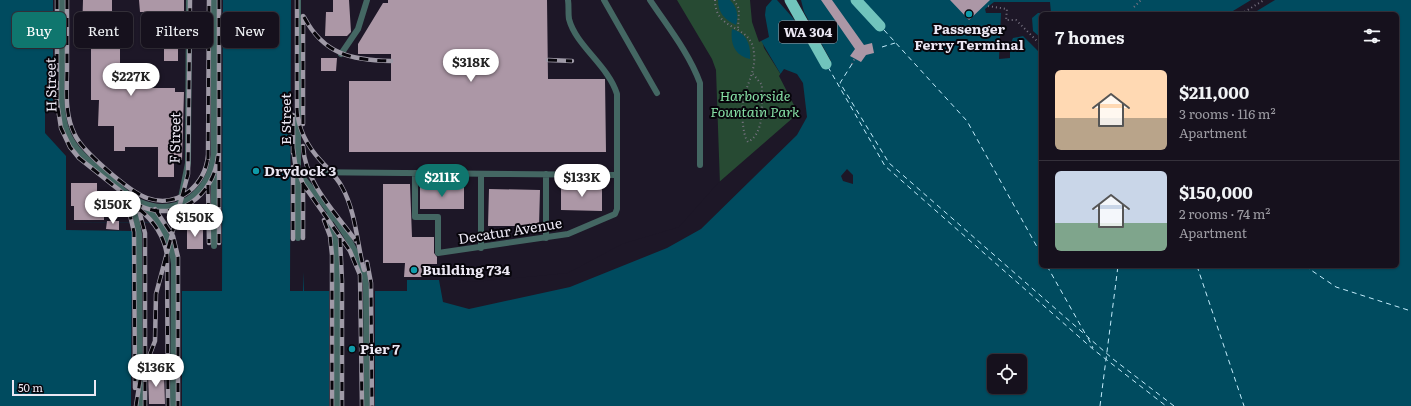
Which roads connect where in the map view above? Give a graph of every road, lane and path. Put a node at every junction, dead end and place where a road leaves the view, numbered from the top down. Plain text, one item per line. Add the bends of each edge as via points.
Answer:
1 (62, 0) edge
2 (189, 0) edge
3 (214, 0) edge
4 (298, 0) edge
5 (367, 0) edge
6 (568, 0) edge
7 (604, 0) edge
8 (650, 0) edge
9 (715, 0) edge
10 (735, 0) edge
11 (790, 0) edge
12 (856, 0) edge
13 (1141, 0) edge
14 (1264, 0) edge
15 (988, 6) dead end
16 (1134, 7) dead end
17 (1244, 12) edge
18 (880, 26) dead end
19 (738, 29) junction
20 (1039, 43) edge
21 (341, 54) dead end
22 (855, 58) dead end
23 (826, 64) dead end
24 (852, 64) dead end
25 (753, 74) junction
26 (657, 93) dead end
27 (214, 155) junction
28 (700, 165) dead end
29 (298, 172) junction
30 (415, 173) junction
31 (481, 174) junction
32 (546, 174) junction
33 (618, 175) junction
34 (112, 180) junction
35 (319, 199) junction
36 (138, 201) junction
37 (180, 203) junction
38 (298, 238) dead end
39 (546, 238) junction
40 (214, 246) dead end
41 (482, 248) junction
42 (140, 406) edge
43 (173, 406) edge
44 (337, 406) edge
45 (367, 406) edge

1 - 34 lane, H Street via 62,103 65,126 81,154
2 - 37 lane, F Street via 188,163
3 - 27 lane
4 - 29 lane, E Street
5 - 21 lane via 358,29
6 - 33 lane, Decatur Avenue via 569,18 575,33 613,81 617,94
7 - 26 lane
8 - 28 lane via 697,73 700,83
9 - 19 path via 721,20
10 - 19 path via 740,9
11 - 23 highway, WA 304
12 - 18 highway
13 - 16 path
14 - 17 path
15 - 20 path via 1006,9 1006,20 1016,20
19 - 25 path via 752,43
22 - 24 path
25 - 25 path via 743,99 743,129 748,142 755,138 759,130 761,111 762,85
27 - 37 lane, H Street via 206,183 192,197
27 - 40 lane
29 - 30 lane
29 - 35 lane
29 - 38 lane, E Street
30 - 31 lane
30 - 41 lane, Decatur Avenue via 415,217 438,217 438,253
31 - 32 lane
31 - 41 lane
32 - 33 lane
32 - 39 lane
33 - 39 lane, Decatur Avenue via 618,210 615,214 568,234
34 - 36 lane, H Street
34 - 42 lane via 133,208 139,227
35 - 44 lane via 332,226 336,247
35 - 45 lane via 356,251 364,270
36 - 37 lane, H Street via 160,206
36 - 43 lane via 157,218 172,250
39 - 41 lane, Decatur Avenue

